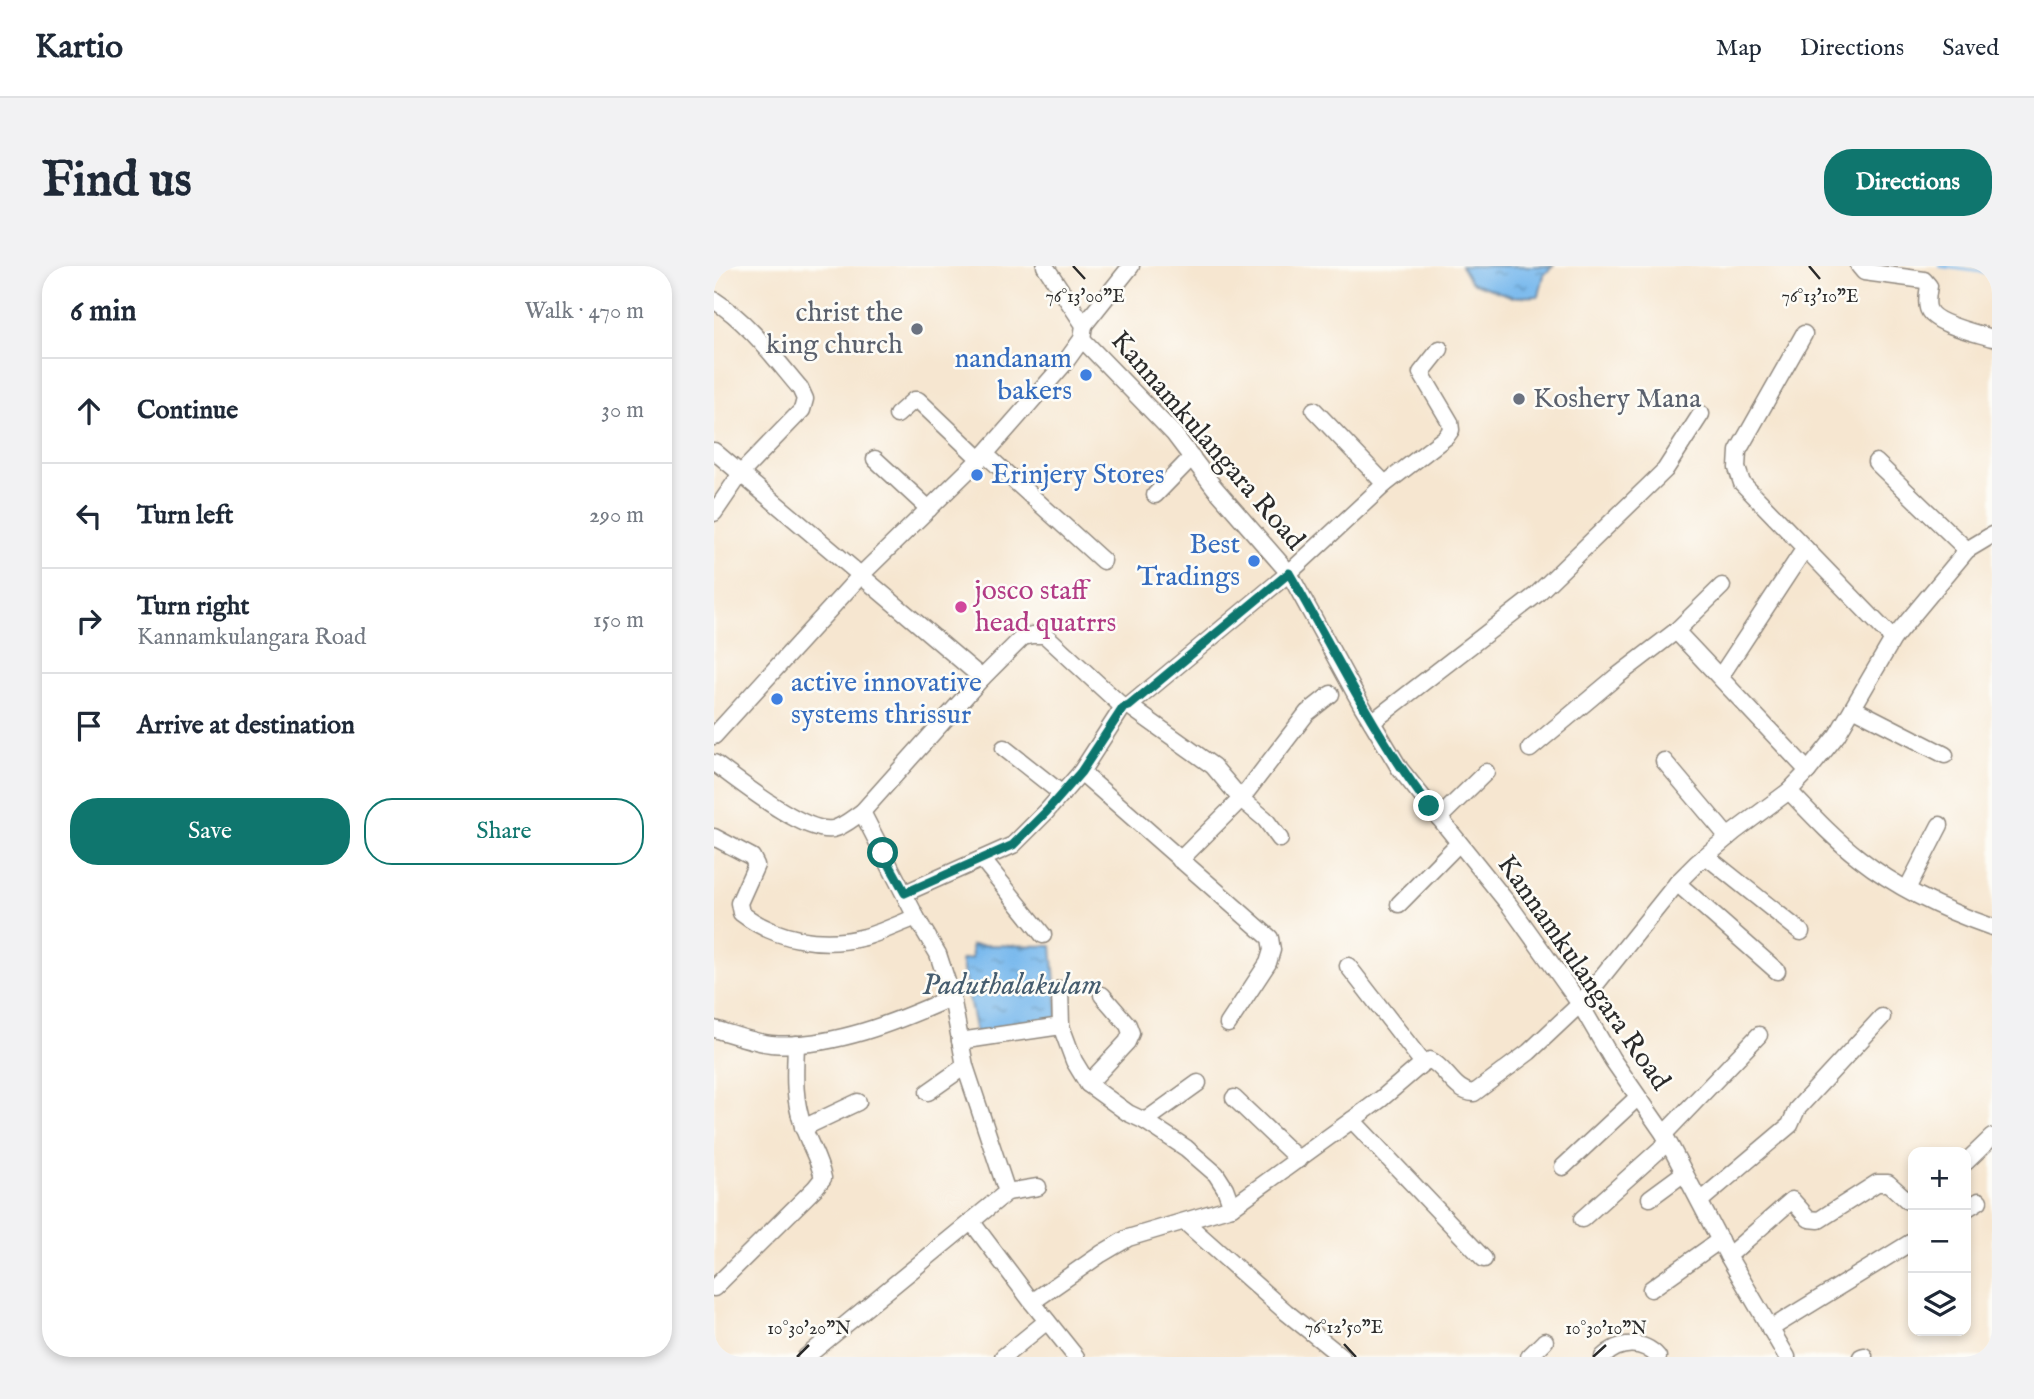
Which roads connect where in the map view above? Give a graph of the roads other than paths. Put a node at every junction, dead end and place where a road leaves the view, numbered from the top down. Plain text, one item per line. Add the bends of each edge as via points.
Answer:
1 (1045, 266) edge
2 (1131, 266) edge
3 (1859, 266) edge
4 (714, 300) edge
5 (1083, 332) junction
6 (1804, 334) dead end
7 (1992, 338) edge
8 (1440, 349) dead end
9 (1314, 410) dead end
10 (1701, 414) dead end
11 (897, 415) dead end
12 (714, 451) edge
13 (982, 457) junction
14 (1192, 457) junction
15 (875, 459) dead end
16 (1876, 462) dead end
17 (742, 472) junction
18 (1385, 484) junction
19 (1155, 495) dead end
20 (929, 509) junction
21 (714, 513) edge
22 (1992, 535) edge
23 (1805, 548) junction
24 (1967, 550) junction
25 (1103, 561) dead end
26 (1289, 573) junction
27 (861, 576) junction
28 (1722, 586) dead end
29 (1676, 631) junction
30 (1893, 639) junction
31 (1720, 677) junction
32 (982, 678) junction
33 (1331, 694) dead end
34 (1126, 707) junction
35 (1853, 708) junction
36 (1372, 722) junction
37 (714, 736) edge
38 (1004, 748) dead end
39 (1530, 749) dead end
40 (1945, 755) dead end
41 (1664, 761) dead end
42 (714, 762) edge
43 (1808, 771) junction
44 (1081, 772) junction
45 (1486, 772) dead end
46 (1789, 791) junction
47 (1062, 794) junction
48 (1241, 799) junction
49 (862, 812) junction
50 (1439, 818) junction
51 (1940, 825) dead end
52 (714, 837) edge
53 (1728, 837) junction
54 (1280, 839) dead end
55 (1459, 842) junction
56 (1706, 856) junction
57 (982, 859) junction
58 (1180, 860) junction
59 (1677, 883) junction
60 (1907, 889) junction
61 (905, 893) junction
62 (1399, 904) dead end
63 (916, 917) junction
64 (1992, 927) edge
65 (1801, 932) dead end
66 (1043, 935) dead end
67 (1348, 966) dead end
68 (1777, 971) dead end
69 (1060, 989) dead end
70 (1102, 995) dead end
71 (952, 997) junction
72 (1580, 1004) junction
73 (1882, 1017) dead end
74 (1228, 1024) dead end
75 (1061, 1026) junction
76 (714, 1029) edge
77 (1759, 1035) dead end
78 (960, 1041) junction
79 (796, 1044) junction
80 (1423, 1063) junction
81 (965, 1066) junction
82 (1198, 1083) dead end
83 (1088, 1084) junction
84 (928, 1092) dead end
85 (1234, 1098) dead end
86 (1637, 1098) junction
87 (858, 1102) dead end
88 (1352, 1119) junction
89 (1145, 1121) junction
90 (803, 1128) junction
91 (1992, 1137) edge
92 (1666, 1138) junction
93 (1971, 1157) edge
94 (1299, 1160) junction
95 (1563, 1167) dead end
96 (1684, 1172) junction
97 (1038, 1187) dead end
98 (1006, 1192) junction
99 (1650, 1198) dead end
100 (1700, 1201) junction
101 (1908, 1201) edge
102 (1232, 1207) junction
103 (1582, 1219) dead end
104 (971, 1221) junction
105 (1185, 1222) junction
106 (1720, 1240) junction
107 (1908, 1244) edge
108 (1728, 1256) junction
109 (1484, 1259) dead end
110 (714, 1288) edge
111 (1651, 1289) dead end
112 (1032, 1302) junction
113 (1047, 1321) junction
114 (1770, 1329) junction
115 (806, 1357) edge
116 (1003, 1357) edge
117 (1076, 1357) edge
118 (1342, 1357) edge
119 (1603, 1357) edge
120 (1658, 1357) edge
121 (1787, 1357) edge

1 - 5 street, Kannamkulangara Road
2 - 5 street
3 - 7 street via 1864,272 1924,280 1931,315
4 - 17 street via 750,329 805,399 802,410
5 - 13 street via 1064,364
5 - 14 street, Kannamkulangara Road
6 - 23 street via 1738,451 1737,468 1742,483
8 - 18 street via 1421,373 1451,430
9 - 18 street
10 - 36 street via 1665,470 1536,595
11 - 13 street via 918,400
12 - 17 street
13 - 20 street
13 - 25 street
14 - 19 street
14 - 26 street, Kannamkulangara Road
15 - 20 street
16 - 24 street
17 - 21 street
17 - 27 street
18 - 26 street
20 - 27 street
22 - 24 street
23 - 30 street
23 - 31 street
24 - 30 street
26 - 34 street
26 - 36 street, Kannamkulangara Road
27 - 32 street
27 - 37 street
28 - 29 street
29 - 31 street
29 - 39 street
30 - 35 street
31 - 43 street
32 - 34 street via 1023,637 1045,635
32 - 49 street
33 - 48 street via 1307,713
34 - 44 street
34 - 48 street via 1213,766
35 - 40 street
35 - 43 street
36 - 50 street, Kannamkulangara Road via 1400,769
38 - 47 street
41 - 53 street
42 - 49 street via 806,825 837,828
43 - 46 street
44 - 47 street
44 - 58 street
45 - 50 street
46 - 53 street
46 - 60 street via 1861,859
47 - 57 street via 1013,845
48 - 54 street
48 - 58 street
49 - 61 street
50 - 55 street, Kannamkulangara Road
51 - 60 street
52 - 63 street via 752,857 756,865 738,902 741,913 793,939 823,942 864,937
53 - 56 street
55 - 62 street
55 - 72 street, Kannamkulangara Road
56 - 59 street
56 - 65 street
57 - 61 street
57 - 66 street
58 - 74 street via 1270,938 1268,963
59 - 68 street
59 - 72 street
60 - 64 street via 1956,915
61 - 63 street
63 - 71 street via 938,954
67 - 80 street
69 - 75 street
70 - 83 street via 1131,1033
71 - 78 street
71 - 79 street via 867,1031
72 - 80 street via 1529,1052 1474,1093 1461,1090 1436,1063
72 - 86 street, Kannamkulangara Road
73 - 100 street via 1797,1109 1790,1125
75 - 78 street
75 - 83 street
76 - 79 street via 770,1044
77 - 92 street
78 - 81 street
79 - 90 street via 794,1094
80 - 88 street
81 - 84 street
81 - 98 street
82 - 89 street
83 - 89 street
85 - 94 street
86 - 92 street, Kannamkulangara Road
86 - 95 street
87 - 90 street
88 - 94 street
88 - 109 street
89 - 102 street via 1216,1174
90 - 110 street via 823,1178
91 - 93 street
92 - 96 street, Kannamkulangara Road
92 - 103 street
94 - 102 street
96 - 99 street
96 - 100 street, Kannamkulangara Road
97 - 98 street
98 - 104 street
100 - 106 street, Kannamkulangara Road
101 - 108 street via 1888,1183 1877,1183 1819,1220 1809,1219 1792,1200
102 - 105 street
104 - 112 street
104 - 115 street
105 - 112 street via 1128,1238
105 - 118 street
106 - 108 street, Kannamkulangara Road
106 - 111 street
107 - 114 street
108 - 114 street, Kannamkulangara Road
112 - 113 street
113 - 116 street
113 - 117 street
114 - 121 street, Kannamkulangara Road
119 - 120 street via 1623,1345 1639,1344

